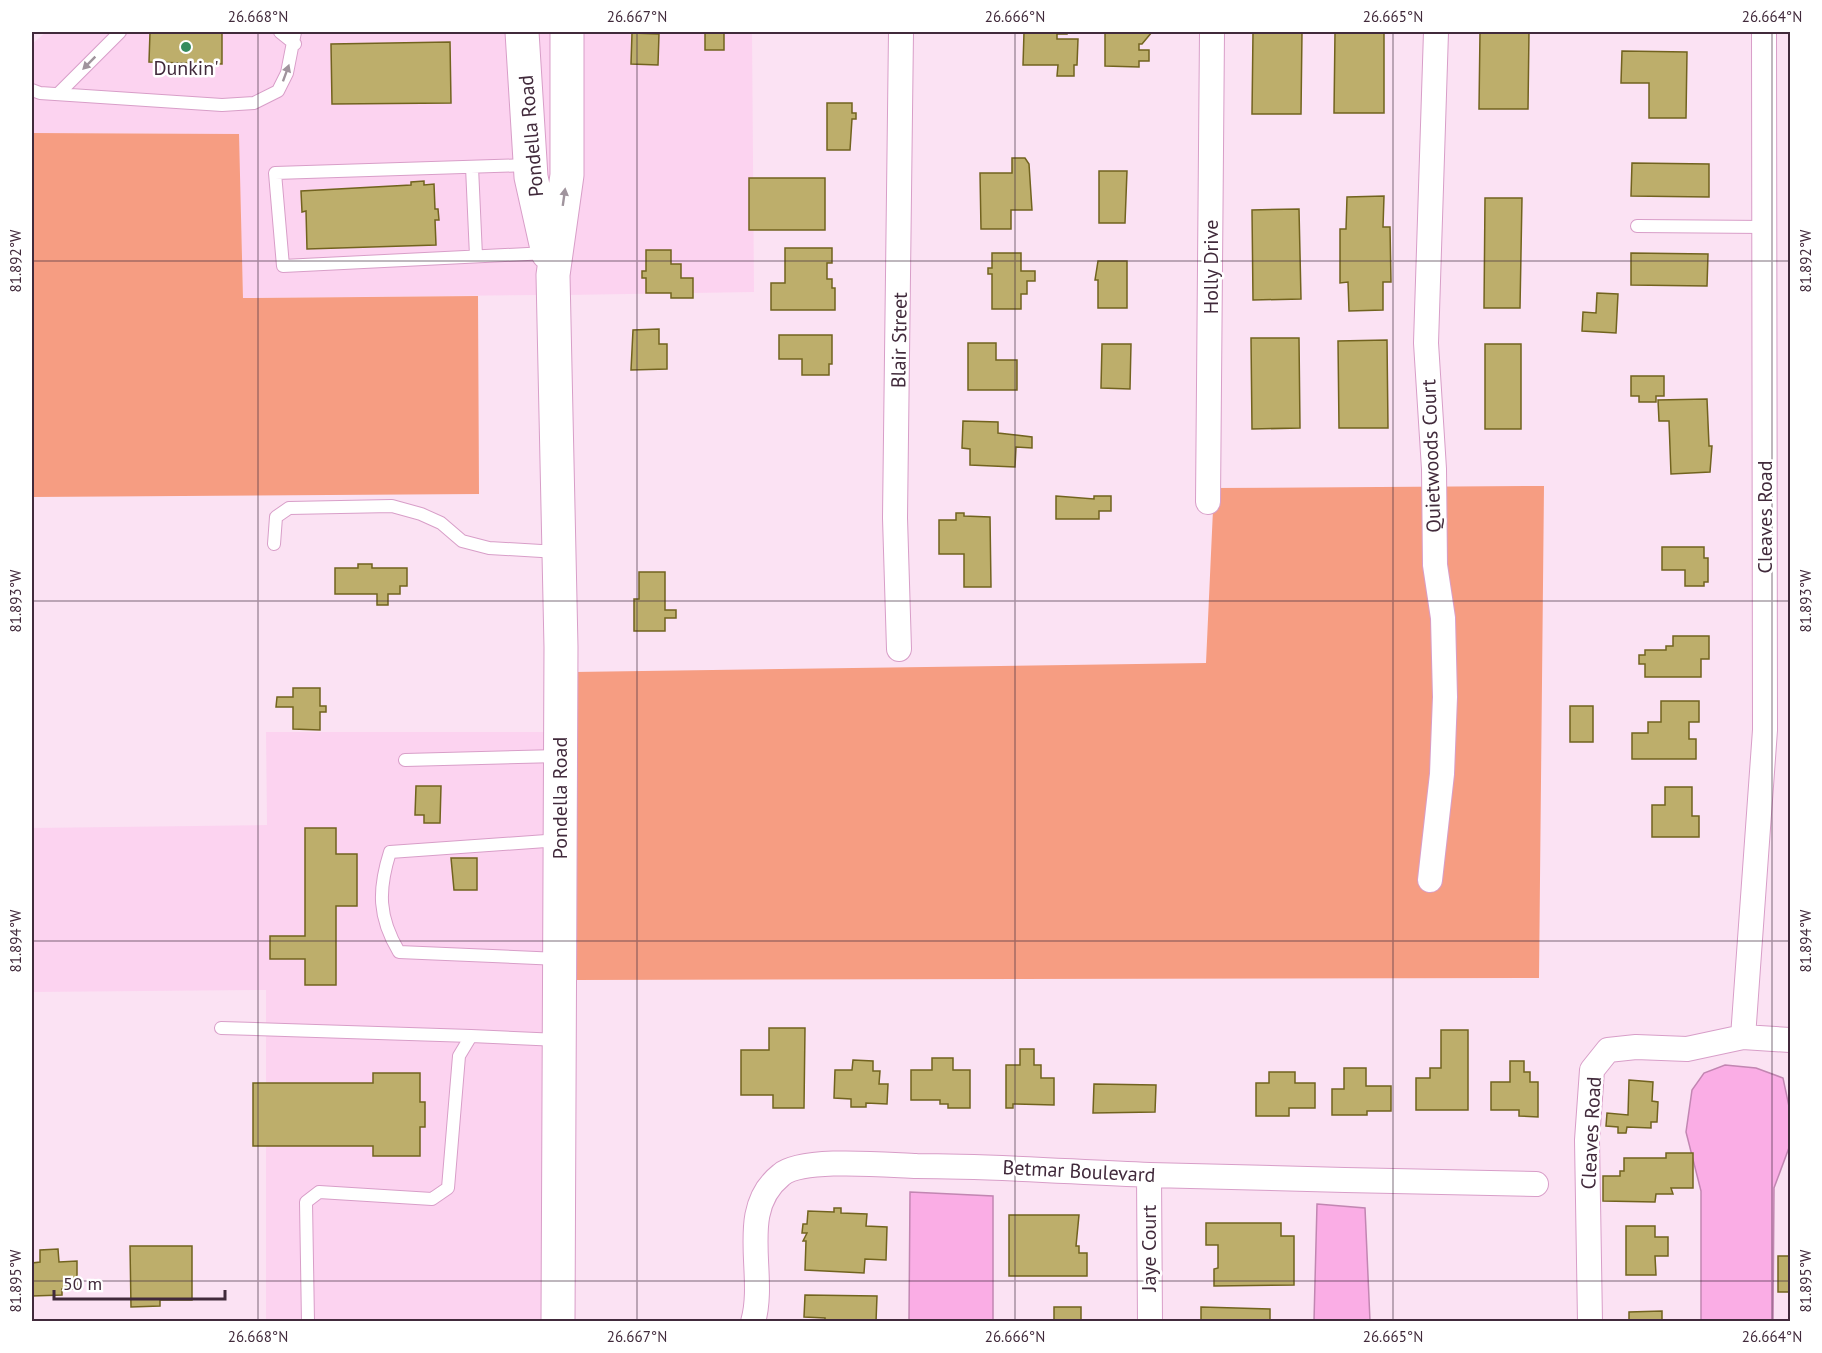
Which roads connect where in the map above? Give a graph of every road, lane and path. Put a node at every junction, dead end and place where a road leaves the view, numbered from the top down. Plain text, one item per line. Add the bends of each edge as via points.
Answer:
1 (120, 32) edge
2 (280, 32) edge
3 (522, 32) edge
4 (567, 32) edge
5 (901, 32) edge
6 (1212, 32) edge
7 (1436, 32) edge
8 (1764, 32) edge
9 (295, 38) edge
10 (32, 90) edge
11 (58, 94) junction
12 (531, 165) junction
13 (472, 167) junction
14 (1637, 226) dead end
15 (1765, 227) junction
16 (476, 256) junction
17 (550, 264) junction
18 (1208, 502) dead end
19 (274, 544) dead end
20 (559, 552) junction
21 (899, 649) dead end
22 (561, 756) junction
23 (405, 760) dead end
24 (560, 840) junction
25 (1430, 880) dead end
26 (560, 959) junction
27 (221, 1028) dead end
28 (471, 1036) junction
29 (1743, 1037) junction
30 (560, 1040) junction
31 (1791, 1040) edge
32 (1149, 1175) junction
33 (1536, 1184) dead end
34 (308, 1322) edge
35 (558, 1322) edge
36 (753, 1322) edge
37 (1150, 1322) edge
38 (1590, 1322) edge

1 -> 11 lane
2 - 9 lane
3 - 12 main road, Pondella Road
17 -> 4 main road, Pondella Road via 567,175
5 - 21 street, Blair Street via 896,518
6 - 18 street, Holly Drive
7 - 25 street, Quietwoods Court via 1426,343 1445,697 1442,774
8 - 15 street, Cleaves Road
11 -> 9 lane via 222,105 254,103 278,91 287,73
10 - 11 lane
12 - 13 lane
12 - 17 main road, Pondella Road
13 - 16 lane
13 - 16 lane via 275,173 283,266
14 - 15 lane
15 - 29 street, Cleaves Road via 1765,730
16 - 17 lane
17 - 20 main road, Pondella Road
19 - 20 lane via 276,517 289,508 392,506 441,523 462,542 489,548
20 - 22 main road, Pondella Road
22 - 23 lane
22 - 24 main road, Pondella Road
24 - 26 main road, Pondella Road
24 - 26 lane via 390,852 380,903 388,934 399,952
26 - 30 main road, Pondella Road
27 - 28 lane
28 - 30 lane
28 - 34 lane via 459,1056 448,1188 432,1199 319,1192 306,1202
29 - 31 street, Cleaves Road
29 - 38 street, Cleaves Road via 1687,1049 1608,1050 1592,1070 1587,1140
30 - 35 main road, Pondella Road
32 - 33 street, Betmar Boulevard
32 - 36 street, Betmar Boulevard via 964,1166 808,1165 783,1173 764,1192 755,1217 758,1306
32 - 37 street, Jaye Court

